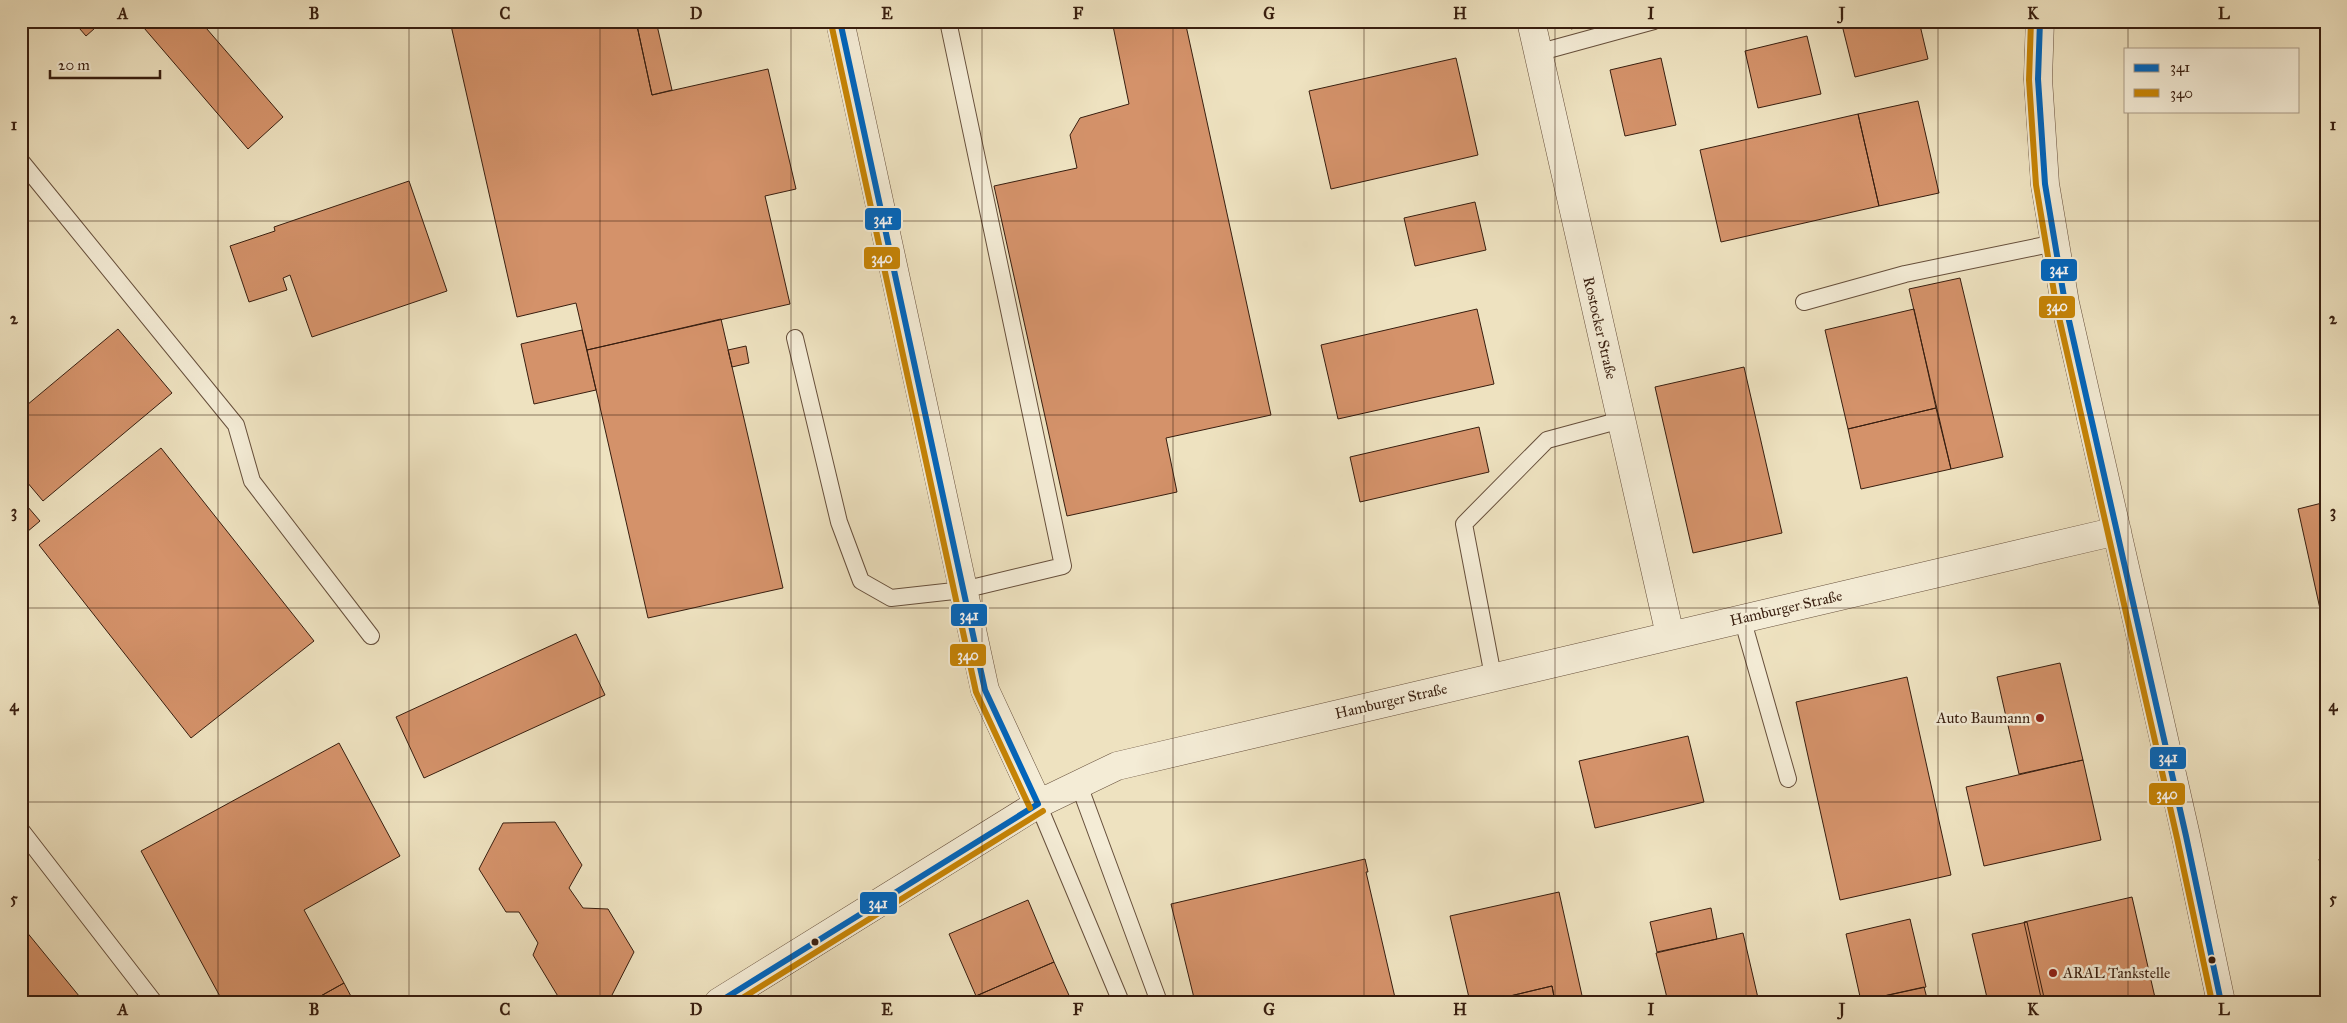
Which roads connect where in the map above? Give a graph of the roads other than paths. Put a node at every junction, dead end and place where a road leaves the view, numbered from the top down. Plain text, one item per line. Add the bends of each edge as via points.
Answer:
1 (840, 21) edge
2 (948, 21) edge
3 (1531, 21) edge
4 (1654, 21) edge
5 (2040, 21) edge
6 (1537, 53) junction
7 (21, 162) edge
8 (2055, 243) junction
9 (1804, 302) dead end
10 (795, 338) dead end
11 (1621, 420) junction
12 (2117, 531) junction
13 (963, 590) junction
14 (1742, 618) junction
15 (1670, 635) junction
16 (371, 636) dead end
17 (1493, 676) junction
18 (1788, 779) dead end
19 (1079, 785) junction
20 (1038, 804) junction
21 (21, 830) edge
22 (154, 1002) edge
23 (719, 1002) edge
24 (1121, 1002) edge
25 (1159, 1002) edge
26 (2221, 1002) edge

1 - 13 street
2 - 13 lane via 1062,566
3 - 6 street, Rostocker Straße
4 - 6 lane
5 - 8 street via 2038,79 2045,184
6 - 11 street, Rostocker Straße
7 - 16 lane via 236,425 252,481
8 - 9 lane via 1905,274
8 - 12 street via 2065,303
10 - 13 lane via 839,522 861,581 891,598
11 - 15 street, Rostocker Straße
11 - 17 lane via 1546,440 1464,524
12 - 14 street, Hamburger Straße
12 - 26 street
13 - 20 street via 984,690
14 - 15 street, Hamburger Straße
14 - 18 lane
15 - 17 street, Hamburger Straße
17 - 19 street, Hamburger Straße via 1116,766
19 - 20 street, Hamburger Straße
19 - 25 lane
20 - 23 street, Hamburger Straße
20 - 24 lane
21 - 22 lane

